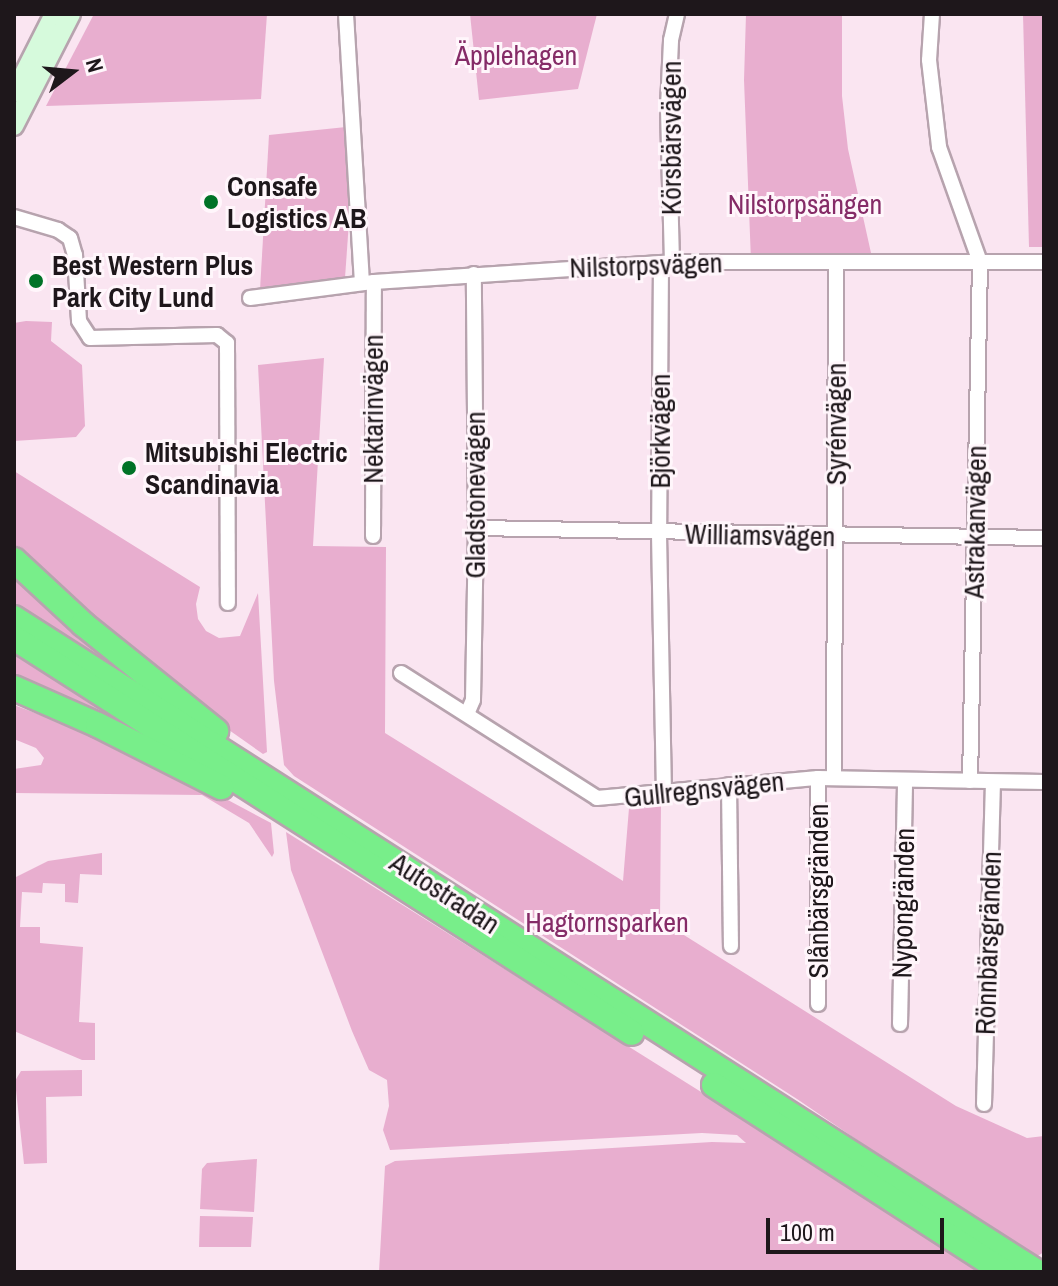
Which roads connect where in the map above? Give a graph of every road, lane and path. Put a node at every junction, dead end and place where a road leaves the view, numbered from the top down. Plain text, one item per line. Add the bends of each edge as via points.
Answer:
1 (54, 14) edge
2 (71, 14) edge
3 (346, 14) edge
4 (677, 14) edge
5 (932, 14) edge
6 (14, 93) edge
7 (14, 126) edge
8 (14, 217) edge
9 (667, 262) junction
10 (836, 262) junction
11 (980, 262) junction
12 (1044, 262) edge
13 (474, 274) junction
14 (368, 283) junction
15 (250, 298) dead end
16 (476, 528) junction
17 (659, 534) junction
18 (836, 535) junction
19 (373, 536) dead end
20 (975, 538) junction
21 (1044, 538) edge
22 (14, 560) edge
23 (228, 603) dead end
24 (14, 618) edge
25 (14, 638) edge
26 (401, 673) dead end
27 (14, 688) edge
28 (467, 714) junction
29 (818, 778) junction
30 (834, 778) junction
31 (905, 781) junction
32 (970, 781) junction
33 (993, 782) junction
34 (1044, 782) edge
35 (729, 785) junction
36 (664, 792) junction
37 (295, 797) junction
38 (331, 841) junction
39 (731, 946) dead end
40 (818, 1004) dead end
41 (900, 1024) dead end
42 (984, 1104) dead end
43 (1006, 1266) edge
44 (1037, 1272) edge

1 - 6 main road
2 - 7 main road
3 - 14 street, Nektarinvägen
4 - 9 street, Körsbärsvägen via 668,107
5 - 11 street via 929,60 939,147
8 - 23 street via 70,238 79,321 90,338 217,335 227,343
9 - 10 street, Nilstorpsvägen
9 - 13 street, Nilstorpsvägen
9 - 17 street, Björkvägen
10 - 11 street, Nilstorpsvägen
10 - 18 street, Syrénvägen
11 - 12 street, Nilstorpsvägen
11 - 20 street, Astrakanvägen
13 - 14 street, Nilstorpsvägen
13 - 16 street, Gladstonevägen
14 - 15 street, Nilstorpsvägen
14 - 19 street, Nektarinvägen
16 - 17 street, Williamsvägen
16 - 28 street, Gladstonevägen via 473,700
17 - 18 street, Williamsvägen
17 - 36 street, Björkvägen
18 - 20 street, Williamsvägen
18 - 30 street, Syrénvägen
20 - 21 street, Williamsvägen
20 - 32 street, Astrakanvägen
22 - 37 highway via 83,624
24 - 37 highway, Autostradan
25 - 38 highway, Autostradan
26 - 28 street, Gullregnsvägen
27 - 38 highway
28 - 36 street, Gullregnsvägen via 597,798
29 - 30 street, Gullregnsvägen
29 - 35 street, Gullregnsvägen
29 - 40 street, Slånbärsgränden
30 - 31 street, Gullregnsvägen
31 - 32 street, Gullregnsvägen
31 - 41 street, Nypongränden
32 - 33 street, Gullregnsvägen
33 - 34 street, Gullregnsvägen
33 - 42 street, Rönnbärsgränden
35 - 36 street, Gullregnsvägen
35 - 39 street
37 - 43 highway, Autostradan
38 - 43 highway, Autostradan
43 - 44 highway, Autostradan

